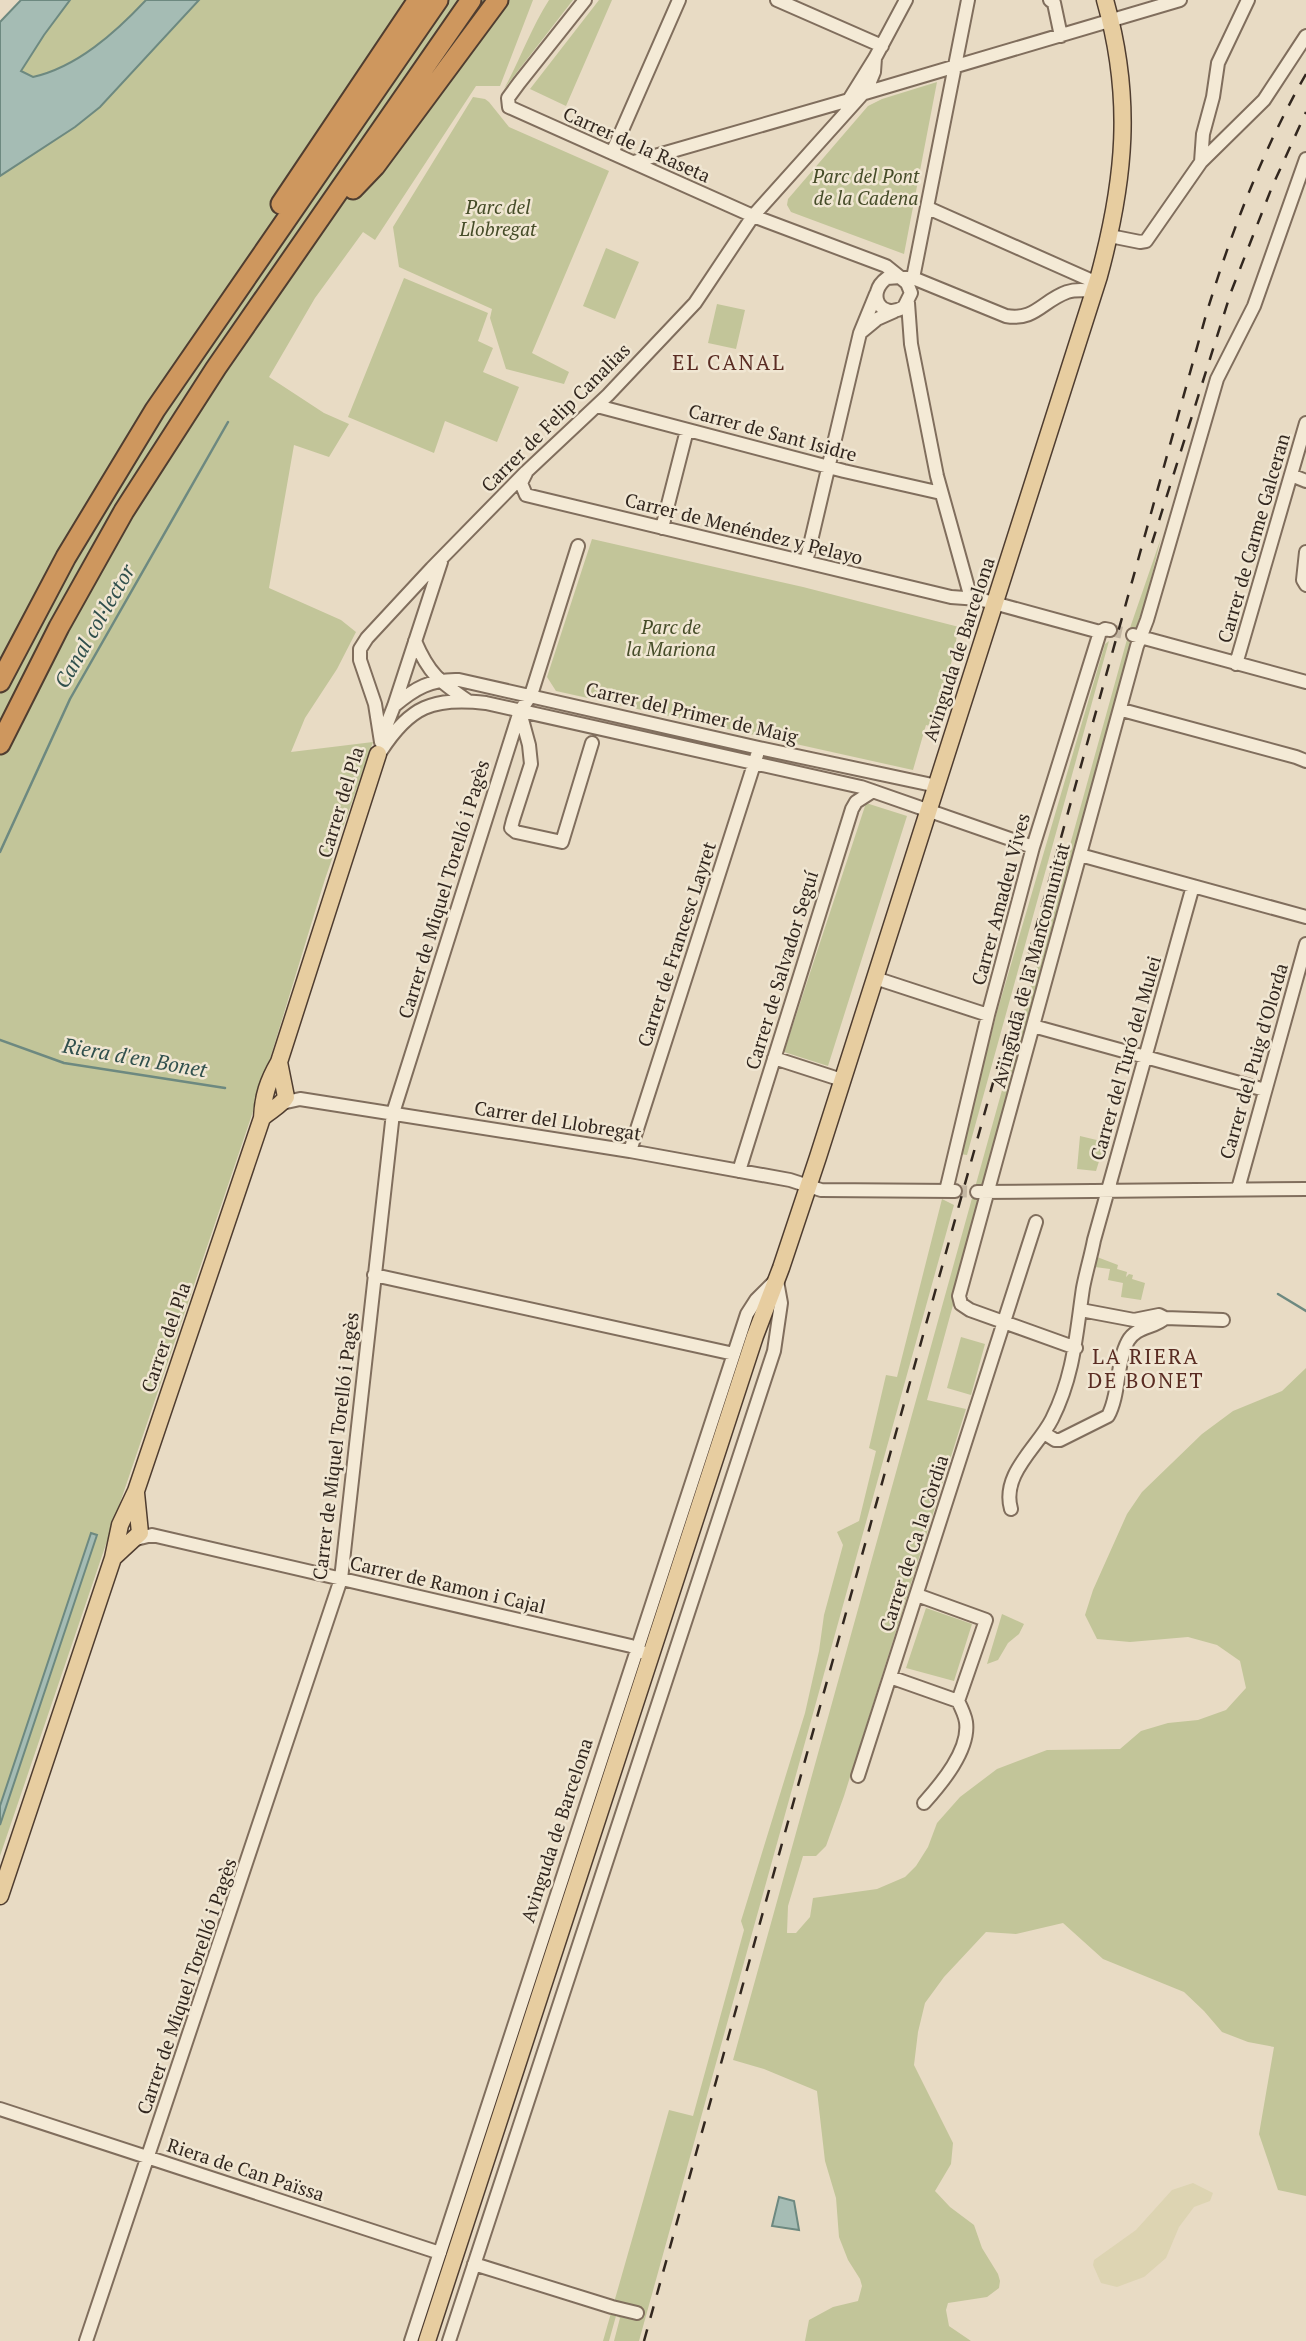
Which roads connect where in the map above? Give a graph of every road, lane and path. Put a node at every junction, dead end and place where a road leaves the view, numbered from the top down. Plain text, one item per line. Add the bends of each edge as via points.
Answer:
1 (418, 0) edge
2 (438, 0) edge
3 (471, 0) edge
4 (500, 0) edge
5 (585, 0) edge
6 (679, 0) edge
7 (777, 0) edge
8 (906, 0) edge
9 (968, 0) edge
10 (1050, 0) edge
11 (1105, 0) edge
12 (1180, 0) edge
13 (1248, 0) edge
14 (1111, 21) junction
15 (1061, 36) junction
16 (1306, 36) edge
17 (882, 46) junction
18 (872, 63) junction
19 (954, 66) junction
20 (867, 91) junction
21 (849, 100) junction
22 (828, 131) junction
23 (612, 153) junction
24 (1306, 159) edge
25 (634, 162) junction
26 (1201, 162) junction
27 (773, 194) junction
28 (928, 208) junction
29 (753, 216) junction
30 (784, 227) junction
31 (311, 233) junction
32 (1110, 236) junction
33 (873, 262) junction
34 (905, 278) junction
35 (1096, 287) junction
36 (876, 291) junction
37 (908, 303) junction
38 (226, 306) junction
39 (895, 311) junction
40 (860, 333) junction
41 (597, 406) junction
42 (1306, 423) edge
43 (687, 430) junction
44 (827, 467) junction
45 (526, 472) junction
46 (1291, 475) junction
47 (1306, 481) edge
48 (941, 493) junction
49 (662, 527) junction
50 (578, 546) dead end
51 (1306, 552) edge
52 (444, 556) junction
53 (806, 562) junction
54 (1306, 585) edge
55 (987, 601) junction
56 (1105, 631) joint
57 (1137, 636) junction
58 (415, 641) junction
59 (1236, 664) junction
60 (438, 680) junction
61 (0, 682) edge
62 (1306, 682) edge
63 (531, 695) junction
64 (468, 701) junction
65 (394, 706) junction
66 (1122, 709) junction
67 (520, 711) junction
68 (592, 743) dead end
69 (0, 744) edge
70 (380, 748) junction
71 (759, 748) junction
72 (1306, 761) edge
73 (755, 762) junction
74 (937, 786) junction
75 (873, 791) junction
76 (929, 812) junction
77 (1033, 847) junction
78 (1080, 855) junction
79 (1193, 886) junction
80 (1306, 917) edge
81 (1306, 944) edge
82 (875, 978) junction
83 (988, 1015) junction
84 (1033, 1026) junction
85 (1145, 1056) junction
86 (774, 1058) junction
87 (842, 1080) junction
88 (1265, 1090) junction
89 (275, 1096) junction
90 (393, 1113) junction
91 (630, 1151) junction
92 (739, 1171) junction
93 (808, 1186) junction
94 (1238, 1189) junction
95 (1306, 1189) edge
96 (1108, 1190) junction
97 (951, 1191) joint
98 (982, 1191) junction
99 (1036, 1222) dead end
100 (374, 1275) junction
101 (776, 1280) junction
102 (1081, 1310) junction
103 (1165, 1318) junction
104 (1223, 1320) dead end
105 (1003, 1322) junction
106 (748, 1334) junction
107 (1076, 1348) junction
108 (734, 1354) junction
109 (768, 1365) junction
110 (1044, 1433) junction
111 (1011, 1509) dead end
112 (134, 1531) junction
113 (341, 1579) junction
114 (917, 1595) junction
115 (644, 1654) junction
116 (890, 1677) junction
117 (958, 1701) junction
118 (858, 1776) dead end
119 (924, 1803) dead end
120 (0, 1896) edge
121 (0, 2109) edge
122 (147, 2158) junction
123 (440, 2253) junction
124 (474, 2264) junction
125 (637, 2313) dead end
126 (86, 2341) edge
127 (411, 2341) edge
128 (427, 2341) edge
129 (449, 2341) edge

1 - 38 highway via 272,218
2 - 38 highway
3 - 31 highway
4 - 31 highway via 374,166
5 - 23 street, Carrer de la Raseta via 507,104
6 - 23 street
7 - 17 street
8 - 17 street, Carrer de Felip Canalias
9 - 19 street
10 - 15 street
11 - 14 main road, Avinguda de Barcelona
12 - 14 street
13 - 26 street via 1218,63
14 - 15 street
14 - 32 main road, Avinguda de Barcelona via 1124,128
15 - 19 street
16 - 26 street via 1264,100
17 - 18 street, Carrer de Felip Canalias
18 - 20 street via 864,84
18 - 21 street, Carrer de Felip Canalias
19 - 20 street
19 - 28 street
20 - 22 street, Carrer de Felip Canalias
21 - 22 street, Carrer de Felip Canalias
21 - 25 street
22 - 27 street, Carrer de Felip Canalias
23 - 25 street, Carrer de la Raseta
24 - 57 street, Avinguda de la Mancomunitat via 1254,306 1217,379 1147,620
25 - 29 street, Carrer de la Raseta
26 - 32 street via 1146,241
27 - 29 street, Carrer de Felip Canalias
27 - 30 street via 772,210
28 - 34 street
28 - 35 street
29 - 30 street, Carrer de la Raseta via 764,214
29 - 41 street, Carrer de Felip Canalias via 695,303
30 - 33 street, Carrer de la Raseta
31 - 69 highway via 124,511
32 - 35 main road, Avinguda de Barcelona
33 - 34 street, Carrer de la Raseta
33 - 36 street via 880,275
34 - 35 street, Carrer de la Raseta via 1016,317 1034,313 1069,291
34 - 36 street via 887,278
34 - 37 street
35 - 55 main road, Avinguda de Barcelona
36 - 39 street via 879,304
36 - 40 street
37 - 39 street
37 - 48 street via 911,344
38 - 61 highway via 95,506
39 - 40 street
40 - 44 street
41 - 43 street, Carrer de Sant Isidre
41 - 45 street, Carrer de Felip Canalias
42 - 46 street, Carrer de Carme Galceran
43 - 44 street, Carrer de Sant Isidre
43 - 49 street
44 - 48 street, Carrer de Sant Isidre
44 - 53 street
45 - 49 street, Carrer de Menéndez y Pelayo via 521,483 526,495
45 - 52 street, Carrer de Felip Canalias
46 - 47 street
46 - 59 street, Carrer de Carme Galceran
48 - 55 street via 966,585
49 - 53 street, Carrer de Menéndez y Pelayo
50 - 63 street, Carrer de Miquel Torelló i Pagès
51 - 54 street
52 - 58 street, Carrer del Pla
52 - 70 street, Carrer de Felip Canalias via 360,649 375,704
53 - 55 street, Carrer de Menéndez y Pelayo via 951,597
55 - 56 street, Carrer de Menéndez y Pelayo
55 - 74 main road, Avinguda de Barcelona
56 - 77 street, Carrer Amadeu Vives
57 - 59 street
57 - 66 street, Avinguda de la Mancomunitat
58 - 60 street, Carrer del Primer de Maig
58 - 65 street, Carrer del Pla
59 - 62 street
60 - 63 street, Carrer del Primer de Maig
60 - 64 street, Carrer del Primer de Maig
60 - 65 street via 415,689
63 - 67 street, Carrer de Miquel Torelló i Pagès
63 - 71 street, Carrer del Primer de Maig
64 - 67 street, Carrer del Primer de Maig
64 - 70 street, Carrer del Primer de Maig via 433,703 412,714
65 - 70 street, Carrer del Pla
66 - 72 street
66 - 78 street, Avinguda de la Mancomunitat
67 - 68 street via 531,764 511,828 516,832 562,842
67 - 73 street, Carrer del Primer de Maig
67 - 90 street, Carrer de Miquel Torelló i Pagès
70 - 89 main road, Carrer del Pla via 279,1062
71 - 73 street, Carrer de Francesc Layret
71 - 74 street, Carrer del Primer de Maig
73 - 75 street, Carrer del Primer de Maig
73 - 91 street, Carrer de Francesc Layret
74 - 76 main road, Avinguda de Barcelona
75 - 76 street, Carrer del Primer de Maig
75 - 86 street, Carrer de Salvador Seguí via 852,809
76 - 77 street, Carrer del Primer de Maig
76 - 82 main road, Avinguda de Barcelona
77 - 83 street, Carrer Amadeu Vives
78 - 79 street
78 - 84 street, Avinguda de la Mancomunitat
79 - 80 street
79 - 85 street, Carrer del Turó del Mulei
81 - 88 street, Carrer del Puig d'Olorda
82 - 83 street
82 - 87 main road, Avinguda de Barcelona
83 - 97 street, Carrer Amadeu Vives
84 - 85 street
84 - 98 street, Avinguda de la Mancomunitat
85 - 88 street
85 - 96 street, Carrer del Turó del Mulei
86 - 87 street
86 - 92 street, Carrer de Salvador Seguí
87 - 93 main road, Avinguda de Barcelona
88 - 94 street, Carrer del Puig d'Olorda
89 - 90 street, Carrer del Llobregat via 292,1091 300,1099
89 - 112 main road, Carrer del Pla via 262,1118 136,1490
90 - 91 street, Carrer del Llobregat
90 - 100 street, Carrer de Miquel Torelló i Pagès
91 - 92 street, Carrer del Llobregat
92 - 93 street, Carrer del Llobregat
93 - 97 street, Carrer del Llobregat via 830,1191
93 - 101 main road, Avinguda de Barcelona
94 - 95 street
94 - 96 street
96 - 98 street
96 - 102 street, Carrer del Turó del Mulei
98 - 105 street, Avinguda de la Mancomunitat via 959,1296 970,1310
99 - 105 street, Carrer de Ca la Còrdia
100 - 108 street
100 - 113 street, Carrer de Miquel Torelló i Pagès
101 - 106 main road, Avinguda de Barcelona
101 - 109 street, Avinguda de Barcelona via 780,1303
102 - 103 street via 1134,1320
102 - 107 street, Carrer del Turó del Mulei
103 - 104 street
103 - 110 street via 1139,1329 1129,1340 1108,1416 1060,1440
105 - 107 street
105 - 114 street, Carrer de Ca la Còrdia
106 - 108 street, Avinguda de Barcelona
106 - 109 street via 769,1343
106 - 115 main road, Avinguda de Barcelona
107 - 110 street, Carrer del Turó del Mulei via 1063,1395
108 - 115 street, Avinguda de Barcelona
109 - 124 street, Avinguda de Barcelona
110 - 111 street, Carrer del Turó del Mulei via 1017,1467
112 - 113 street, Carrer de Ramon i Cajal
112 - 120 main road, Carrer del Pla via 113,1558
113 - 115 street, Carrer de Ramon i Cajal
113 - 122 street, Carrer de Miquel Torelló i Pagès
114 - 116 street, Carrer de Ca la Còrdia
114 - 117 street via 986,1620
115 - 123 street, Avinguda de Barcelona
115 - 128 main road, Avinguda de Barcelona
116 - 117 street
116 - 118 street, Carrer de Ca la Còrdia
117 - 119 street via 966,1723 965,1737 951,1770
121 - 122 street, Riera de Can Païssa
122 - 123 street, Riera de Can Païssa
122 - 126 street, Carrer de Miquel Torelló i Pagès
123 - 127 street, Avinguda de Barcelona
124 - 125 street
124 - 129 street, Avinguda de Barcelona

